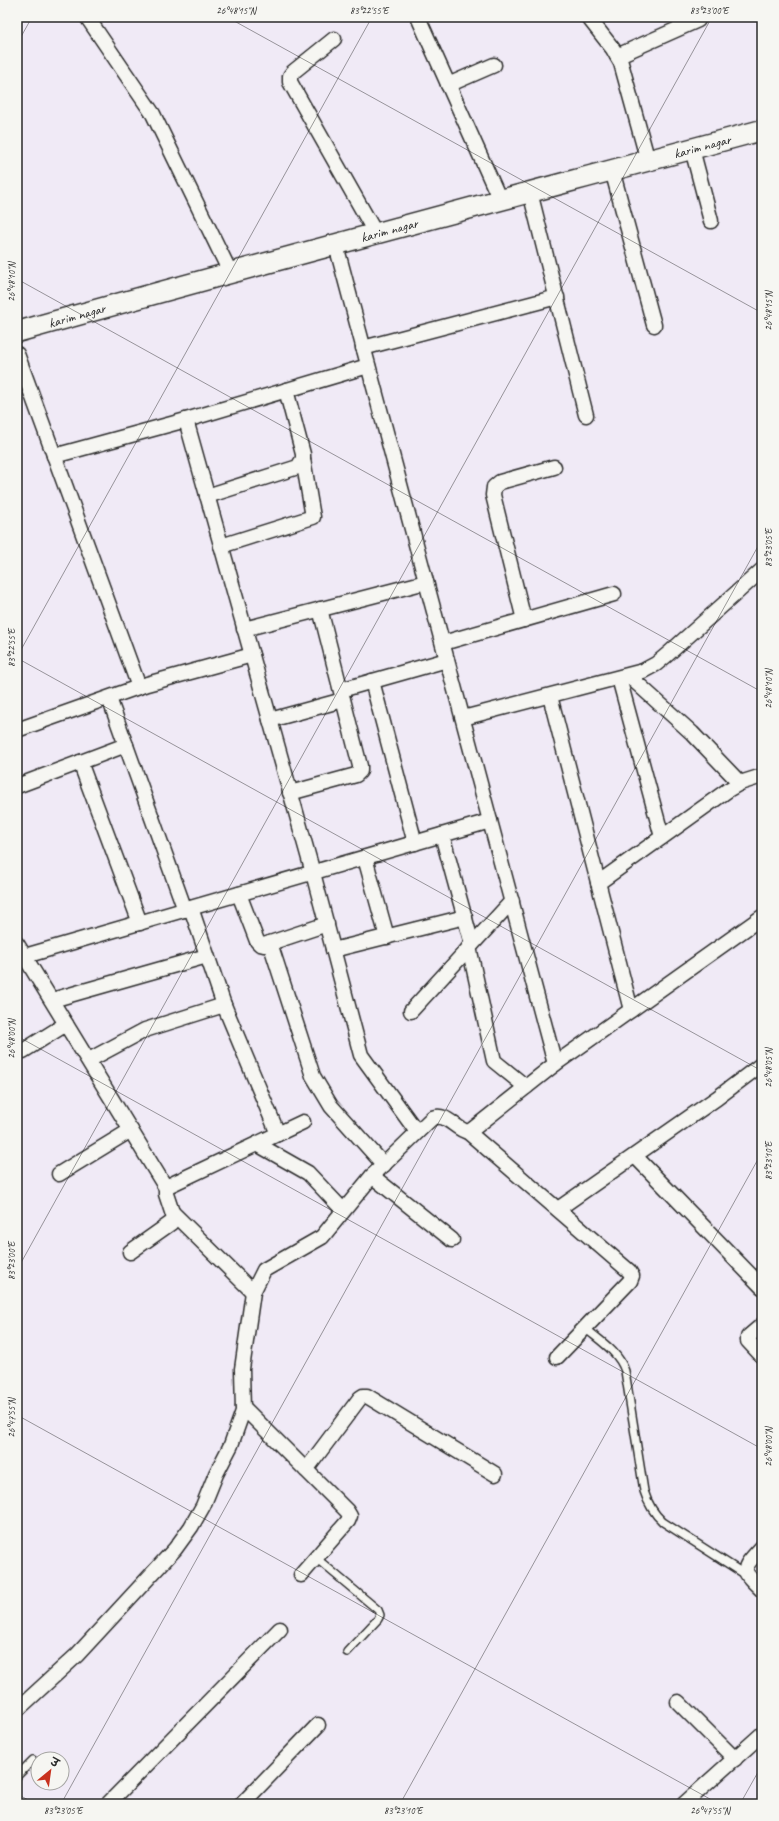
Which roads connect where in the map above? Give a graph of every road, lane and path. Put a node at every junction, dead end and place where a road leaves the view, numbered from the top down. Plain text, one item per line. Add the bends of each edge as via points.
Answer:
1 (86, 17) edge
2 (418, 17) edge
3 (588, 17) edge
4 (698, 20) dead end
5 (334, 38) dead end
6 (617, 56) junction
7 (494, 65) dead end
8 (448, 85) junction
9 (762, 130) edge
10 (692, 149) junction
11 (648, 161) junction
12 (612, 170) junction
13 (530, 192) junction
14 (500, 200) junction
15 (711, 221) dead end
16 (376, 234) junction
17 (336, 245) junction
18 (230, 272) junction
19 (557, 297) junction
20 (654, 325) dead end
21 (17, 332) edge
22 (363, 348) junction
23 (17, 354) edge
24 (368, 366) junction
25 (286, 390) junction
26 (586, 415) dead end
27 (186, 420) junction
28 (54, 456) junction
29 (303, 459) junction
30 (554, 467) dead end
31 (207, 496) junction
32 (221, 546) junction
33 (762, 570) edge
34 (426, 582) junction
35 (614, 594) dead end
36 (320, 609) junction
37 (524, 620) junction
38 (244, 629) junction
39 (443, 643) junction
40 (252, 655) junction
41 (447, 660) junction
42 (624, 677) junction
43 (372, 681) junction
44 (139, 687) junction
45 (342, 695) junction
46 (550, 696) junction
47 (109, 698) junction
48 (463, 718) junction
49 (270, 720) junction
50 (17, 730) edge
51 (126, 744) junction
52 (80, 762) junction
53 (762, 776) edge
54 (740, 783) junction
55 (17, 786) edge
56 (290, 793) junction
57 (490, 821) junction
58 (442, 835) junction
59 (662, 838) junction
60 (415, 843) junction
61 (365, 858) junction
62 (313, 873) junction
63 (598, 883) junction
64 (239, 894) junction
65 (512, 901) junction
66 (188, 909) junction
67 (465, 917) junction
68 (762, 917) edge
69 (140, 923) junction
70 (327, 924) junction
71 (387, 937) junction
72 (270, 943) junction
73 (17, 944) edge
74 (471, 946) junction
75 (333, 950) junction
76 (25, 956) junction
77 (207, 956) junction
78 (52, 1000) junction
79 (224, 1005) junction
80 (631, 1010) junction
81 (411, 1011) dead end
82 (66, 1024) junction
83 (22, 1051) dead end
84 (88, 1060) junction
85 (555, 1064) junction
86 (762, 1064) edge
87 (526, 1087) junction
88 (303, 1122) dead end
89 (131, 1130) junction
90 (417, 1132) junction
91 (468, 1132) junction
92 (278, 1134) junction
93 (257, 1144) junction
94 (635, 1156) junction
95 (384, 1165) junction
96 (58, 1174) dead end
97 (372, 1176) junction
98 (166, 1188) junction
99 (558, 1209) junction
100 (343, 1210) junction
101 (173, 1213) junction
102 (452, 1240) dead end
103 (130, 1252) dead end
104 (762, 1287) edge
105 (253, 1292) junction
106 (762, 1325) edge
107 (585, 1328) junction
108 (762, 1356) edge
109 (557, 1357) dead end
110 (243, 1407) junction
111 (306, 1470) junction
112 (495, 1474) dead end
113 (762, 1547) edge
114 (316, 1558) junction
115 (301, 1575) dead end
116 (746, 1575) junction
117 (762, 1590) edge
118 (280, 1629) dead end
119 (347, 1652) dead end
120 (678, 1702) dead end
121 (17, 1710) edge
122 (318, 1725) dead end
123 (762, 1734) edge
124 (735, 1758) junction
125 (30, 1763) edge
126 (17, 1776) edge
127 (108, 1804) edge
128 (242, 1804) edge
129 (684, 1804) edge

1 - 18 street via 153,114
2 - 8 street
3 - 6 street
4 - 6 street
5 - 16 street via 293,72 290,82
6 - 11 street via 624,71
7 - 8 street
8 - 14 street
9 - 10 street, karim nagar
10 - 11 street, karim nagar
10 - 15 street
11 - 12 street, karim nagar
12 - 13 street, karim nagar
12 - 20 street
13 - 14 street, karim nagar
13 - 19 street
14 - 16 street, karim nagar
16 - 17 street, karim nagar
17 - 18 street, karim nagar
17 - 22 street
18 - 21 street, karim nagar
19 - 22 street
19 - 26 street
22 - 24 street
23 - 28 street
24 - 25 street
24 - 34 street
25 - 27 street
25 - 29 street
27 - 28 street
27 - 31 street
28 - 44 street
29 - 31 street via 298,467
29 - 32 street via 313,518
30 - 37 street via 500,482 494,487 493,495
31 - 32 street
32 - 38 street
33 - 42 street via 656,664
34 - 36 street
34 - 39 street
35 - 37 street
36 - 38 street
36 - 45 street
37 - 39 street
38 - 40 street
39 - 41 street
40 - 44 street
40 - 49 street
41 - 43 street
41 - 48 street
42 - 46 street
42 - 54 street via 692,732
42 - 59 street
43 - 45 street
43 - 60 street
44 - 47 street
45 - 49 street
45 - 56 street via 360,772
46 - 48 street
46 - 63 street
47 - 50 street
47 - 51 street
48 - 57 street
49 - 56 street
51 - 52 street
51 - 66 street
52 - 55 street
52 - 69 street
53 - 54 street
54 - 59 street
56 - 62 street
57 - 58 street
57 - 65 street
58 - 60 street
58 - 67 street
59 - 63 street
60 - 61 street
61 - 62 street
61 - 71 street
62 - 64 street
62 - 70 street
63 - 80 street
64 - 66 street
64 - 72 street via 257,941 260,944
65 - 74 street
65 - 85 street
66 - 69 street
66 - 77 street
67 - 71 street
67 - 74 street
68 - 80 street
69 - 76 street
70 - 72 street
70 - 75 street
71 - 75 street
72 - 95 street via 313,1076 331,1106
73 - 76 street
74 - 81 street
74 - 87 street via 494,1061
75 - 90 street via 360,1055
76 - 78 street
77 - 78 street
77 - 79 street
78 - 82 street
79 - 84 street via 144,1030
79 - 92 street
80 - 85 street
82 - 83 street
82 - 84 street
84 - 89 street
85 - 87 street
86 - 94 street
87 - 91 street
88 - 92 street
89 - 96 street
89 - 98 street
90 - 91 street via 432,1118 438,1116 445,1117 462,1131
90 - 95 street
91 - 99 street
92 - 93 street
93 - 98 street
93 - 100 street via 308,1173
94 - 99 street
94 - 104 street
95 - 97 street
97 - 100 street
97 - 102 street
98 - 101 street
99 - 107 street via 632,1276
100 - 105 street via 322,1237 264,1270
101 - 103 street via 171,1223
101 - 105 street
105 - 110 street via 242,1369
106 - 108 street via 748,1337 748,1341
107 - 109 street
107 - 116 lane via 622,1362 644,1491 655,1514 663,1522
110 - 111 street
110 - 121 street via 231,1445 192,1527 175,1549 77,1655
111 - 112 street via 360,1398 367,1396
111 - 114 street via 350,1516
113 - 116 street via 746,1565
114 - 115 street
114 - 119 lane via 378,1610 380,1615
116 - 117 street
118 - 127 street
120 - 124 street
122 - 128 street
123 - 124 street
124 - 129 street
125 - 126 lane

